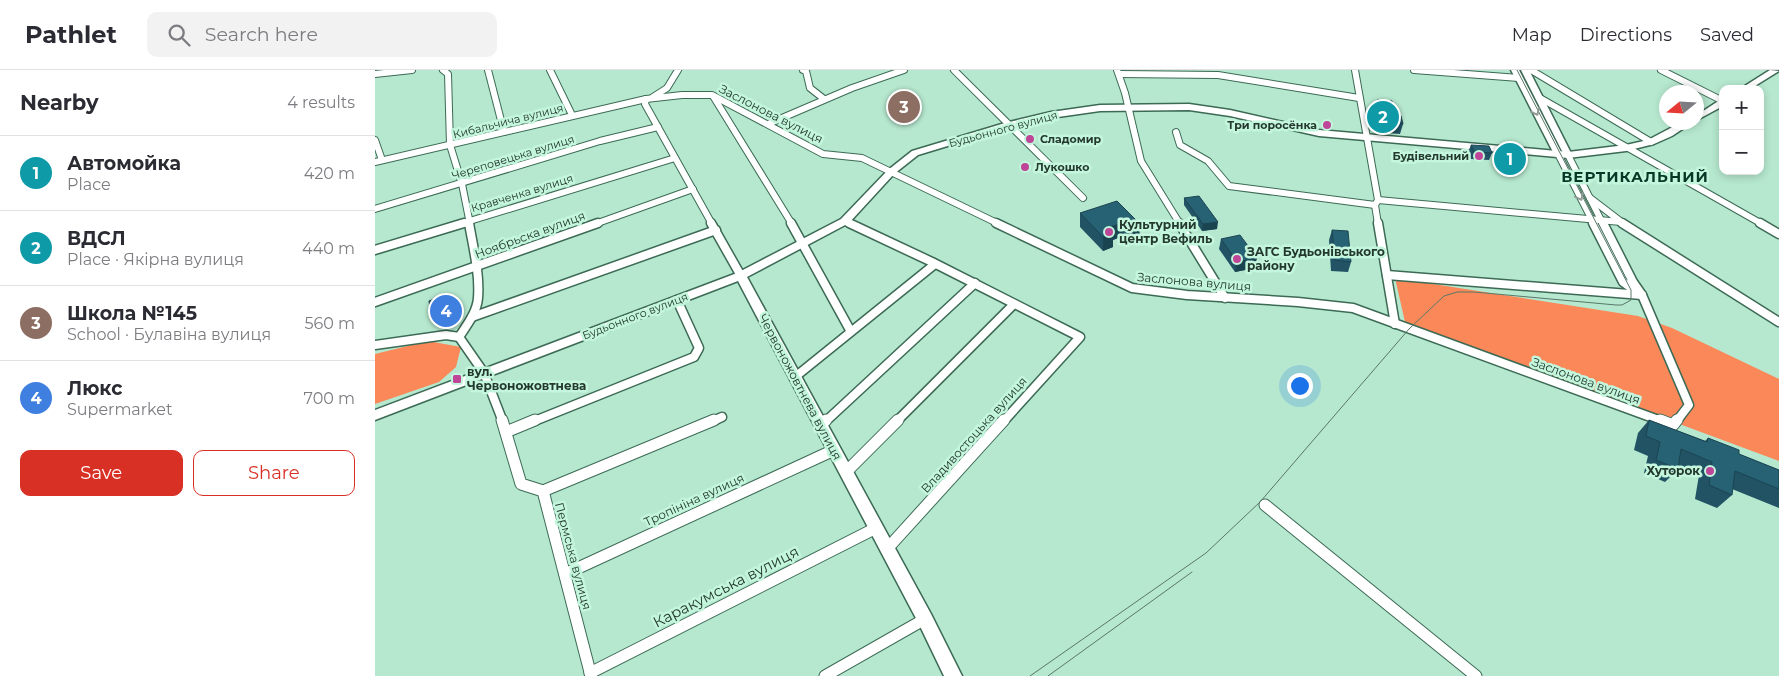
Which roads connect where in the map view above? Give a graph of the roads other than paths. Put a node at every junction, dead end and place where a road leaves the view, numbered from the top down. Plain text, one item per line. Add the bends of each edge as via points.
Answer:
1 (412, 70) edge
2 (443, 70) edge
3 (488, 70) edge
4 (550, 70) edge
5 (678, 70) edge
6 (803, 70) edge
7 (874, 70) edge
8 (904, 70) edge
9 (954, 70) edge
10 (1346, 70) edge
11 (1414, 70) edge
12 (1525, 70) edge
13 (1531, 70) edge
14 (1661, 70) edge
15 (1776, 70) edge
16 (1355, 71) edge
17 (1118, 72) edge
18 (375, 74) edge
19 (1517, 74) edge
20 (880, 77) junction
21 (1751, 85) edge
22 (713, 95) junction
23 (1359, 98) junction
24 (1540, 98) junction
25 (824, 99) junction
26 (646, 100) junction
27 (1719, 100) edge
28 (1719, 104) edge
29 (1129, 107) junction
30 (1704, 114) edge
31 (572, 115) junction
32 (768, 124) junction
33 (1008, 125) junction
34 (658, 127) junction
35 (1676, 130) edge
36 (505, 132) junction
37 (1176, 132) dead end
38 (1367, 138) junction
39 (375, 140) edge
40 (1651, 142) junction
41 (450, 145) junction
42 (1626, 148) junction
43 (1558, 154) junction
44 (1568, 155) junction
45 (675, 158) junction
46 (378, 161) edge
47 (891, 172) junction
48 (461, 184) junction
49 (693, 189) junction
50 (1588, 196) junction
51 (1083, 198) dead end
52 (1377, 203) junction
53 (375, 209) edge
54 (1590, 218) junction
55 (1600, 219) junction
56 (469, 220) junction
57 (845, 221) junction
58 (1621, 222) junction
59 (716, 230) junction
60 (1779, 234) edge
61 (804, 243) junction
62 (375, 250) edge
63 (935, 264) junction
64 (476, 266) junction
65 (1387, 275) junction
66 (741, 276) junction
67 (975, 283) junction
68 (1642, 295) junction
69 (1225, 298) junction
70 (677, 300) junction
71 (375, 302) edge
72 (1014, 304) junction
73 (471, 317) junction
74 (1779, 322) edge
75 (1395, 324) junction
76 (850, 330) junction
77 (459, 337) junction
78 (1080, 337) joint
79 (375, 345) edge
80 (484, 373) junction
81 (795, 377) junction
82 (375, 415) edge
83 (722, 417) dead end
84 (821, 425) junction
85 (506, 432) junction
86 (834, 450) junction
87 (846, 472) junction
88 (543, 491) junction
89 (1265, 505) dead end
90 (876, 528) junction
91 (887, 549) junction
92 (565, 574) junction
93 (925, 619) junction
94 (591, 674) edge
95 (825, 676) edge
96 (953, 676) edge
97 (1476, 676) edge

1 - 18 street
2 - 41 street via 448,74
3 - 36 street
4 - 31 street
5 - 26 street via 671,84
6 - 25 street via 810,88
7 - 20 street
8 - 20 street
9 - 33 street
10 - 16 street
11 - 19 street
12 - 24 street
13 - 40 street
14 - 27 street
15 - 21 main road
16 - 23 street
17 - 23 street via 1218,75
17 - 29 street
19 -> 43 street
20 - 25 street
22 - 26 street, Заслонова вулиця
22 - 32 street, Заслонова вулиця
22 - 61 street
23 - 38 street
24 - 42 street
24 - 44 street
25 - 32 street
26 - 31 street, Кибальчича вулиця
26 - 34 street, Червоножовтнева вулиця via 645,104
28 - 30 main road
29 - 33 main road, Будьонного вулиця via 1077,110
29 - 38 main road, Будьонного вулиця via 1189,107 1319,133
29 - 69 street via 1141,161
31 - 36 street, Кибальчича вулиця
32 - 47 street, Заслонова вулиця via 823,154 862,158
33 - 47 main road, Будьонного вулиця via 915,153
33 - 51 street
34 - 45 street, Червоножовтнева вулиця
34 - 48 street, Череповецька вулиця via 600,141
35 - 40 main road, Будьонного вулиця
36 - 41 street, Кибальчича вулиця
37 - 52 street via 1180,145 1199,153 1219,168 1229,186
38 - 43 main road, Будьонного вулиця
38 - 52 street
39 - 46 street
40 - 42 main road, Будьонного вулиця
41 - 46 street, Кибальчича вулиця
41 - 48 street
42 - 44 main road, Будьонного вулиця
42 - 60 street
43 - 44 main road, Будьонного вулиця
43 -> 54 street
44 - 50 street
45 - 49 street, Червоножовтнева вулиця
45 - 56 street, Кравченка вулиця
47 - 57 main road, Будьонного вулиця
47 - 69 street, Заслонова вулиця via 1132,288
48 - 53 street, Череповецька вулиця
48 - 56 street
49 - 59 street, Червоножовтнева вулиця
49 - 64 street, Ноябрьска вулиця
50 - 55 street
50 - 58 street
52 - 54 street
52 - 65 street
54 - 55 street
54 - 68 street via 1623,282
55 - 58 street
55 - 68 street
56 - 62 street, Кравченка вулиця
56 - 64 street
57 - 61 main road, Будьонного вулиця
57 - 63 street
58 - 74 street
59 - 66 street, Червоножовтнева вулиця
59 - 73 street
61 - 66 main road, Будьонного вулиця
61 - 76 street
63 - 67 street
63 - 76 street
64 - 71 street, Ноябрьска вулиця
64 - 73 street via 478,299
65 - 68 street
65 - 75 street
66 - 70 main road, Будьонного вулиця
66 - 81 main road, Червоножовтнева вулиця
67 - 72 street
67 - 84 street
68 - 75 street, Заслонова вулиця via 1689,405 1673,425
69 - 75 street, Заслонова вулиця via 1313,302 1353,308
70 - 80 main road, Будьонного вулиця
70 - 85 street via 699,348 693,357
72 - 78 street
72 - 87 street
73 - 77 street
76 - 81 street
77 - 79 street via 446,335
77 - 80 street, Пермська вулиця
78 - 91 street, Владивостоцька вулиця
80 - 82 main road, Будьонного вулиця
80 - 85 street, Пермська вулиця
81 - 84 main road, Червоножовтнева вулиця
83 - 88 street
84 - 86 main road, Червоножовтнева вулиця
85 - 88 street, Пермська вулиця via 521,484
86 - 87 main road, Червоножовтнева вулиця
86 - 92 street, Тропініна вулиця
87 - 90 main road, Червоножовтнева вулиця
88 - 92 street, Пермська вулиця
89 - 97 street
90 - 91 main road, Червоножовтнева вулиця
90 - 94 street, Каракумська вулиця
91 - 93 main road, Червоножовтнева вулиця
92 - 94 street, Пермська вулиця
93 - 95 street
93 - 96 main road, Червоножовтнева вулиця

